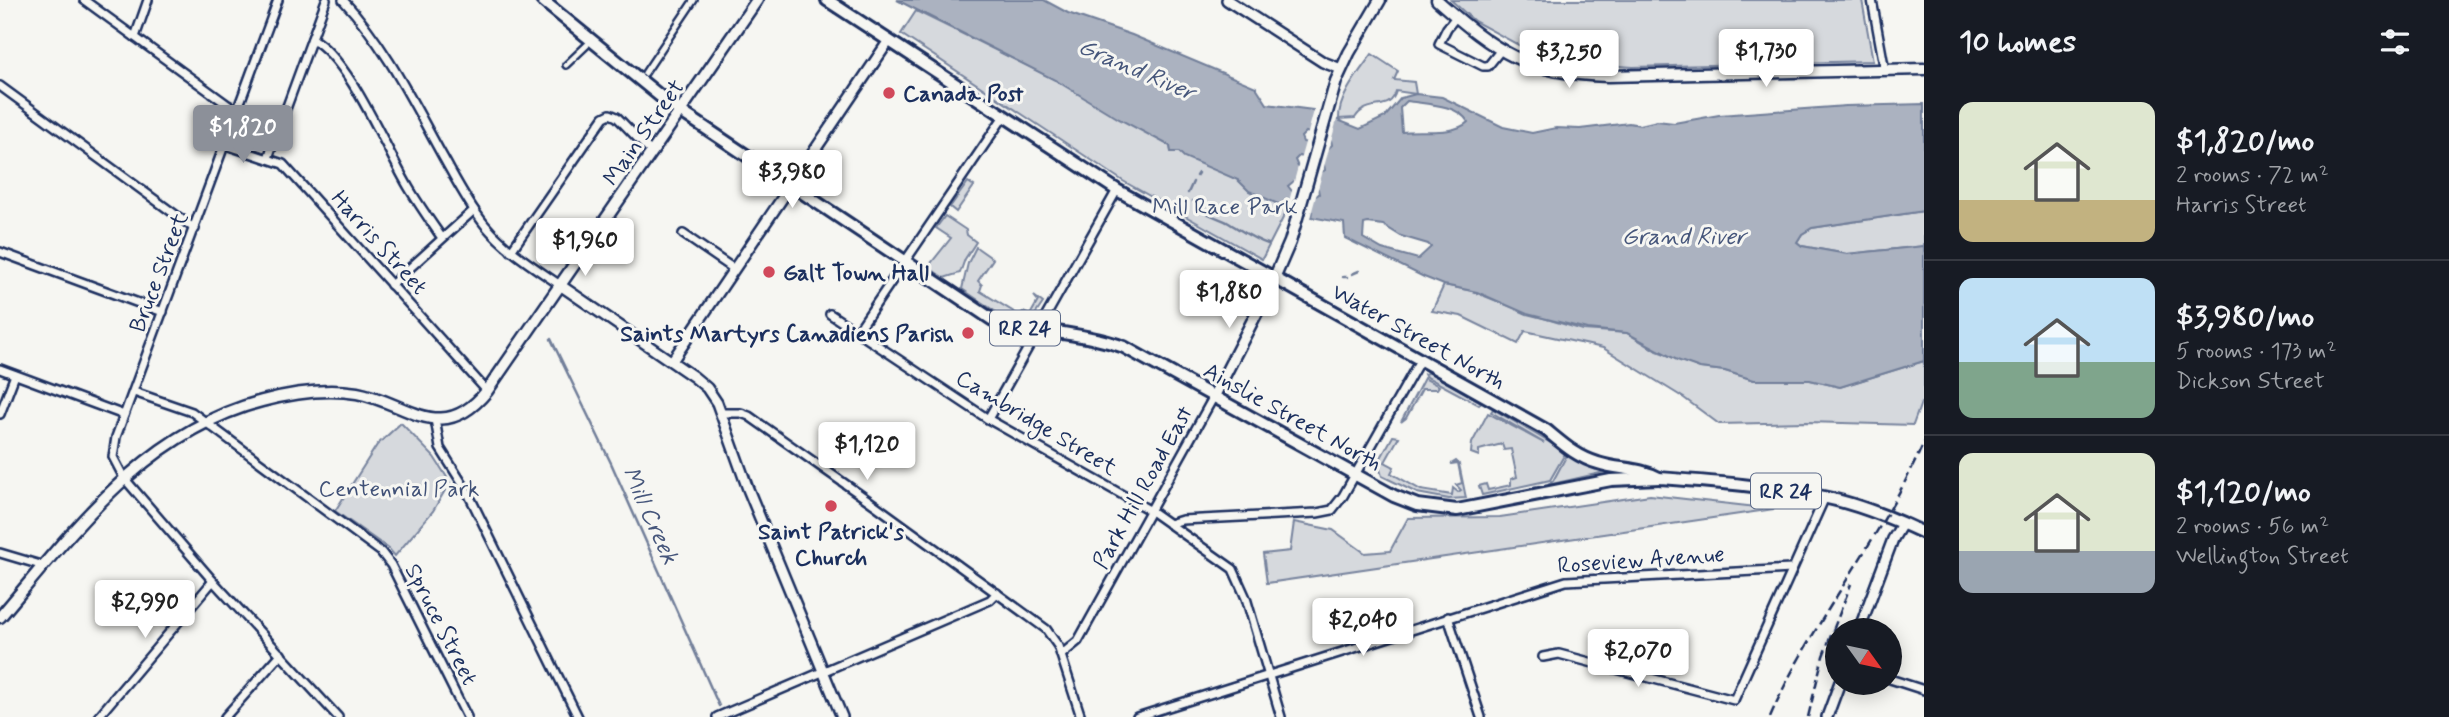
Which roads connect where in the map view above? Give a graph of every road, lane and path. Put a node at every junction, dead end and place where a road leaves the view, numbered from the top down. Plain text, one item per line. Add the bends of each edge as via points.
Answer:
1 (84, 0) edge
2 (148, 0) edge
3 (278, 0) edge
4 (326, 0) edge
5 (343, 0) edge
6 (541, 0) edge
7 (695, 0) edge
8 (757, 0) edge
9 (827, 0) edge
10 (1227, 0) edge
11 (1380, 0) edge
12 (1437, 0) edge
13 (1872, 0) edge
14 (1456, 17) junction
15 (135, 37) junction
16 (312, 39) junction
17 (888, 41) junction
18 (587, 46) dead end
19 (1500, 51) junction
20 (566, 65) dead end
21 (1341, 69) junction
22 (1924, 69) edge
23 (1885, 71) junction
24 (645, 73) dead end
25 (0, 86) edge
26 (239, 111) junction
27 (681, 111) junction
28 (1004, 116) junction
29 (226, 145) junction
30 (651, 152) junction
31 (268, 158) junction
32 (791, 186) junction
33 (1117, 190) junction
34 (474, 210) junction
35 (195, 229) junction
36 (683, 234) dead end
37 (442, 238) junction
38 (511, 251) junction
39 (0, 252) edge
40 (905, 262) junction
41 (734, 269) junction
42 (1274, 279) junction
43 (391, 285) junction
44 (560, 285) junction
45 (163, 312) junction
46 (830, 314) dead end
47 (1037, 330) junction
48 (857, 332) junction
49 (1420, 360) junction
50 (672, 361) junction
51 (0, 369) edge
52 (15, 375) junction
53 (487, 391) junction
54 (134, 392) junction
55 (1213, 396) junction
56 (721, 413) junction
57 (0, 414) edge
58 (124, 415) junction
59 (435, 419) junction
60 (988, 419) junction
61 (204, 422) junction
62 (1354, 475) junction
63 (124, 478) junction
64 (1658, 478) junction
65 (1825, 497) junction
66 (1151, 511) junction
67 (1170, 524) junction
68 (1902, 524) junction
69 (1924, 533) edge
70 (0, 553) edge
71 (44, 566) junction
72 (1791, 569) junction
73 (213, 581) junction
74 (997, 593) junction
75 (0, 617) edge
76 (1448, 617) junction
77 (1863, 618) edge
78 (281, 654) junction
79 (1061, 654) junction
80 (1543, 657) dead end
81 (823, 672) junction
82 (1269, 674) junction
83 (1902, 683) edge
84 (1924, 690) edge
85 (1835, 695) edge
86 (99, 717) edge
87 (225, 717) edge
88 (338, 717) edge
89 (467, 717) edge
90 (578, 717) edge
91 (717, 717) edge
92 (842, 717) edge
93 (1081, 717) edge
94 (1137, 717) edge
95 (1281, 717) edge
96 (1481, 717) edge
97 (1827, 717) edge

1 - 15 street
2 - 15 street
3 - 26 street, Bruce Street
4 - 16 street
5 - 34 street via 389,61
6 - 27 main road, RR 24
7 - 24 street
8 - 27 main road, Main Street
9 - 17 main road, Water Street North / RR 24
10 - 21 street
11 - 21 main road, Park Hill Road East
12 - 14 main road
13 - 23 street
14 - 19 main road
14 - 19 street via 1439,44 1483,66
15 - 26 street
16 - 31 street
16 - 37 street via 337,62
17 - 28 main road, Water Street North / RR 24
17 - 32 street
18 - 20 street
19 - 23 main road via 1572,75
21 - 42 main road, Park Hill Road East
22 - 23 main road
25 - 35 street
26 - 29 street, Bruce Street
27 - 30 main road, Main Street
27 - 32 main road, Ainslie Street North / RR 24
28 - 33 main road, Water Street North / RR 24
28 - 40 street
29 - 31 street, Harris Street
29 - 35 street, Bruce Street
30 - 38 street via 617,117 604,117
30 - 44 main road, Main Street
31 - 43 street, Harris Street via 291,172
32 - 40 main road, Ainslie Street North / RR 24
32 - 41 street
33 - 42 main road, Water Street North / RR 24
33 - 47 street
34 - 37 street
34 - 38 street
35 - 45 street, Bruce Street
36 - 41 street
37 - 43 street
38 - 44 street
39 - 45 street
40 - 47 main road, Ainslie Street North / RR 24 via 993,320
40 - 48 street
41 - 50 street
42 - 49 main road, Water Street North / RR 24
42 - 55 main road, Park Hill Road East
43 - 53 street, Harris Street
44 - 50 street
44 - 53 main road, Main Street
45 - 54 street, Bruce Street
46 - 48 street, Cambridge Street
47 - 55 main road, Ainslie Street North / RR 24 via 1124,347
47 - 60 street
48 - 60 street, Cambridge Street
49 - 62 street
49 - 64 main road, Water Street North / RR 24 via 1546,430 1578,454 1599,464 1644,470
50 - 56 street via 707,388
51 - 52 street
52 - 57 street
52 - 58 street
53 - 59 main road, Main Street via 467,410
54 - 58 street, Bruce Street
54 - 61 street, Spruce Street via 191,412
55 - 62 main road, Ainslie Street North / RR 24
55 - 66 street, Park Hill Road East
56 - 74 street via 748,416
56 - 81 street
58 - 63 street, Bruce Street via 112,451
59 - 61 main road via 361,394 335,391 264,400
59 - 90 street via 440,448 467,491
60 - 66 street, Cambridge Street
61 - 63 main road
61 - 89 street, Spruce Street via 387,558
62 - 64 main road, Ainslie Street North / RR 24 via 1417,505 1439,510 1611,480
62 - 67 street via 1332,510
63 - 71 main road
63 - 73 street
64 - 65 main road, Water Street North / RR 24
65 - 68 main road, Water Street North / RR 24
65 - 72 street
66 - 67 street, Cambridge Street
66 - 79 street, Park Hill Road East via 1079,641
67 - 82 street, Cambridge Street via 1233,569
68 - 69 main road, Water Street North / RR 24
68 - 77 street
70 - 71 street
71 - 75 main road
72 - 76 street, Roseview Avenue via 1575,579
72 - 80 street via 1734,700 1559,654
73 - 78 street
73 - 86 street
74 - 79 street via 1049,632
74 - 81 street
76 - 82 street, Roseview Avenue
76 - 96 street
78 - 87 street
78 - 88 street
79 - 93 street
81 - 91 street
81 - 92 street
82 - 94 street, Roseview Avenue
82 - 95 street, Cambridge Street
83 - 84 street
85 - 97 street

